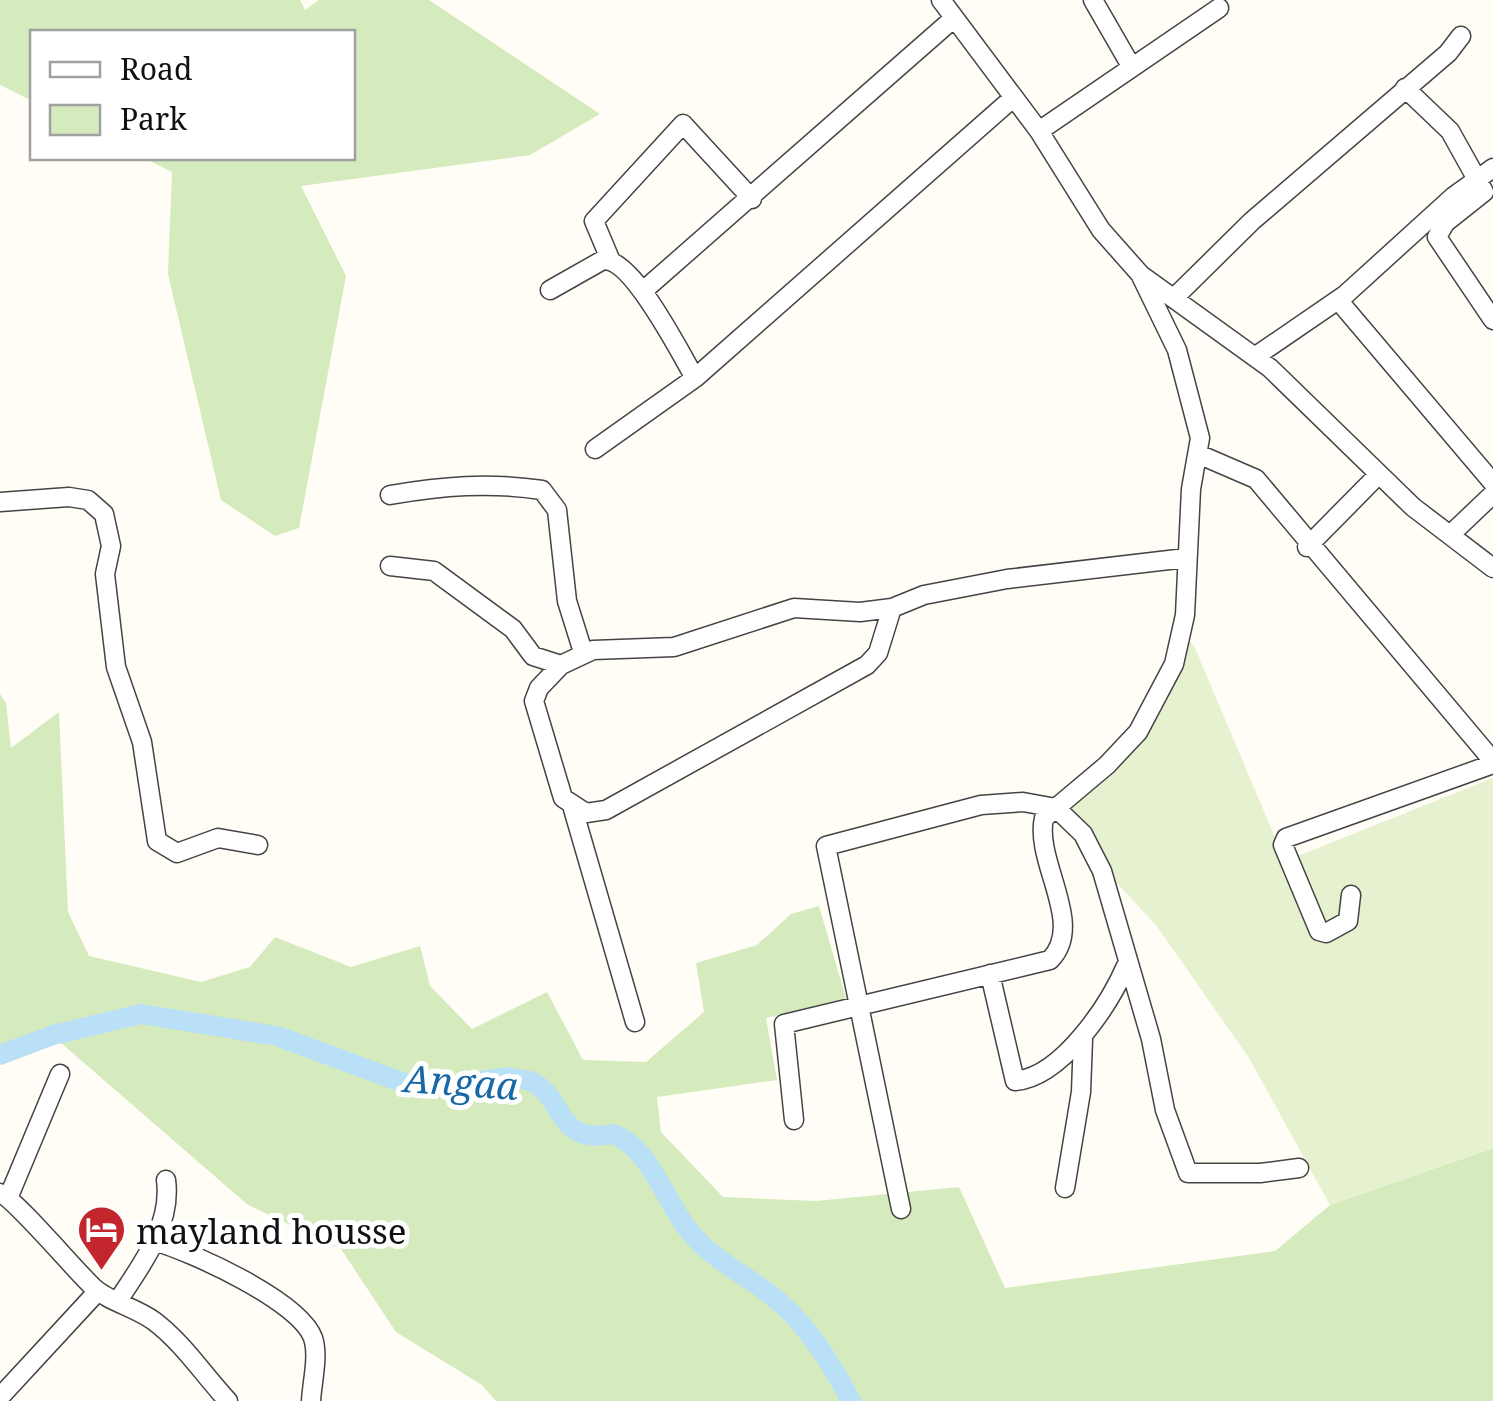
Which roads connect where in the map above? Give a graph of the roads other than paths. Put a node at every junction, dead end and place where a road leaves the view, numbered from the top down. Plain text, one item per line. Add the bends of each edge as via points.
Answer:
1 (941, 0) edge
2 (1093, 0) edge
3 (1220, 8) dead end
4 (953, 20) junction
5 (1461, 36) dead end
6 (1131, 66) junction
7 (1405, 88) junction
8 (1013, 98) junction
9 (1039, 131) junction
10 (1493, 168) edge
11 (1476, 180) junction
12 (752, 199) junction
13 (610, 259) junction
14 (1140, 274) junction
15 (550, 290) dead end
16 (643, 291) junction
17 (1176, 296) junction
18 (1338, 300) junction
19 (1493, 320) edge
20 (1256, 356) junction
21 (696, 378) junction
22 (595, 449) dead end
23 (1198, 454) junction
24 (1378, 475) junction
25 (1493, 483) edge
26 (1493, 494) edge
27 (390, 495) dead end
28 (0, 502) edge
29 (1450, 534) junction
30 (1308, 546) junction
31 (1186, 558) junction
32 (390, 566) dead end
33 (1493, 568) edge
34 (892, 608) junction
35 (583, 652) junction
36 (561, 665) junction
37 (1493, 763) edge
38 (1056, 808) junction
39 (573, 809) junction
40 (258, 845) dead end
41 (1351, 895) dead end
42 (1126, 966) junction
43 (990, 974) junction
44 (857, 1004) junction
45 (634, 1022) dead end
46 (1083, 1038) junction
47 (60, 1074) dead end
48 (794, 1120) dead end
49 (1298, 1168) dead end
50 (166, 1180) dead end
51 (1066, 1188) dead end
52 (4, 1195) edge
53 (901, 1210) dead end
54 (154, 1241) junction
55 (98, 1292) junction
56 (119, 1299) junction
57 (0, 1397) edge
58 (228, 1401) edge
59 (311, 1401) edge

1 - 4 street
2 - 6 street
3 - 6 street
4 - 8 street
4 - 12 street
5 - 7 street
6 - 9 street
7 - 11 street via 1450,131
7 - 17 street
8 - 9 street
8 - 21 street
9 - 14 street via 1101,230
10 - 11 street
11 - 18 street
11 - 19 street via 1484,192 1437,237
12 - 13 street via 683,124 594,221
12 - 16 street
13 - 15 street
13 - 16 street
14 - 17 street
14 - 23 street via 1177,350
16 - 21 street
17 - 20 street
18 - 20 street
18 - 25 street
20 - 24 street
21 - 22 street
23 - 30 street via 1256,479
23 - 31 street
24 - 29 street
24 - 30 street
26 - 29 street
27 - 35 street via 450,485 542,490 559,521 567,601
28 - 40 street via 69,497 88,500 104,514 116,667 142,742 157,841 177,853 218,838
29 - 33 street
30 - 37 street
31 - 34 street via 1007,579
31 - 38 street via 1174,664 1158,695 1138,732
32 - 36 street via 434,571 513,629 533,656
34 - 35 street via 794,608 674,647
34 - 39 street via 878,653 852,674 606,810
35 - 36 street
36 - 39 street via 534,701 563,798
37 - 41 street via 1286,838 1292,872 1318,931 1326,934 1348,920
38 - 42 street via 1094,850
38 - 43 street via 1042,826 1063,943 1050,960
38 - 44 street via 981,805 826,846
39 - 45 street
42 - 46 street
42 - 49 street via 1188,1173
43 - 44 street
43 - 46 street via 1015,1082 1032,1077
44 - 48 street via 782,1028
44 - 53 street
46 - 51 street
47 - 52 street
50 - 54 street via 167,1208
52 - 55 street
54 - 56 street
54 - 59 street via 250,1283 305,1325 315,1346
55 - 56 street
55 - 57 street
56 - 58 street via 178,1343

